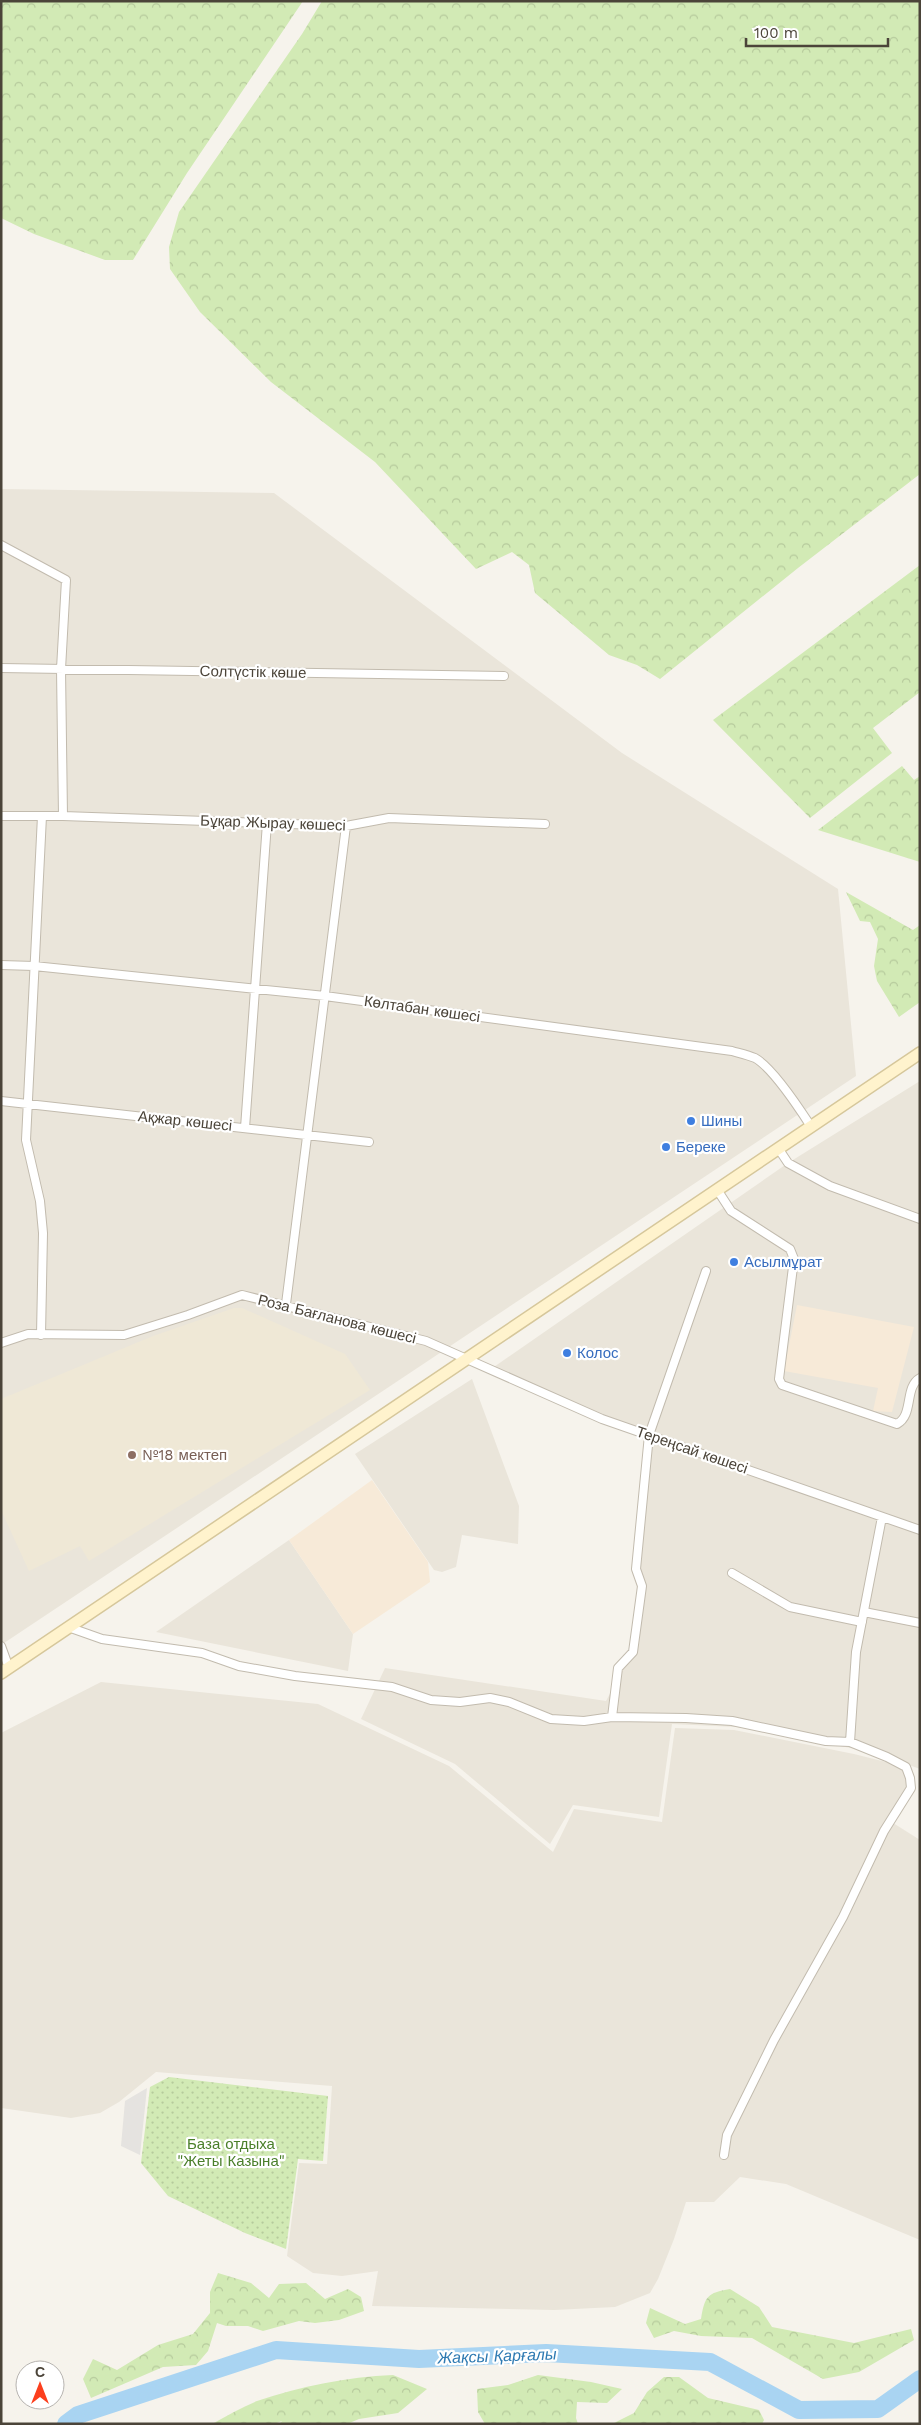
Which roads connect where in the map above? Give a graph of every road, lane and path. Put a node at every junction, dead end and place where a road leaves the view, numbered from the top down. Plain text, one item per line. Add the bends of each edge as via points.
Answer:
1 (1, 545) edge
2 (1, 668) edge
3 (61, 669) junction
4 (504, 676) dead end
5 (1, 816) edge
6 (42, 816) junction
7 (63, 816) junction
8 (267, 823) junction
9 (545, 824) dead end
10 (346, 826) junction
11 (1, 965) edge
12 (34, 966) junction
13 (254, 989) junction
14 (325, 996) junction
15 (920, 1052) edge
16 (1, 1101) edge
17 (28, 1103) junction
18 (810, 1125) junction
19 (245, 1128) junction
20 (307, 1134) junction
21 (369, 1142) dead end
22 (778, 1148) junction
23 (718, 1191) junction
24 (920, 1219) edge
25 (706, 1271) dead end
26 (286, 1304) junction
27 (41, 1335) junction
28 (1, 1343) edge
29 (468, 1359) junction
30 (920, 1378) edge
31 (649, 1435) junction
32 (882, 1517) junction
33 (920, 1530) edge
34 (732, 1573) dead end
35 (864, 1612) junction
36 (862, 1622) junction
37 (920, 1623) edge
38 (68, 1627) junction
39 (1, 1646) edge
40 (5, 1670) edge
41 (612, 1717) junction
42 (850, 1742) junction
43 (724, 2155) dead end

1 - 3 street via 66,580
2 - 3 street, Солтүстік көше
3 - 4 street, Солтүстік көше
3 - 7 street
5 - 6 street, Бұқар Жырау көшесі
6 - 7 street, Бұқар Жырау көшесі
6 - 12 street
7 - 8 street, Бұқар Жырау көшесі
8 - 10 street, Бұқар Жырау көшесі
8 - 13 street
9 - 10 street, Бұқар Жырау көшесі via 390,818
10 - 14 street
11 - 12 street, Көлтабан көшесі
12 - 13 street, Көлтабан көшесі
12 - 17 street
13 - 14 street, Көлтабан көшесі
13 - 19 street
14 - 18 street, Көлтабан көшесі via 732,1051 755,1058 765,1066
14 - 20 street
15 - 18 main road
16 - 17 street, Ақжар көшесі
17 - 19 street, Ақжар көшесі
17 - 27 street via 26,1140 40,1201 43,1233
18 - 22 main road
19 - 20 street, Ақжар көшесі
20 - 21 street, Ақжар көшесі
20 - 26 street
22 - 23 main road
22 - 24 street via 788,1163 830,1186
23 - 29 main road
23 - 30 street via 731,1211 790,1249 794,1259 779,1382 782,1386 897,1424 905,1418 913,1385
25 - 31 street
26 - 27 street, Роза Бағланова көшесі via 242,1295 124,1335
26 - 29 street, Роза Бағланова көшесі via 426,1341
27 - 28 street, Роза Бағланова көшесі via 28,1334
29 - 31 street, Тереңсай көшесі via 602,1419
29 - 38 main road
31 - 32 street, Тереңсай көшесі
31 - 41 street via 636,1569 642,1586 641,1595 633,1652 618,1668
32 - 33 street, Тереңсай көшесі
32 - 35 street
34 - 36 street via 790,1607
35 - 36 street
35 - 37 street
36 - 42 street via 856,1652
38 - 40 main road
38 - 41 street via 102,1639 202,1653 239,1666 295,1676 392,1687 431,1700 460,1702 490,1698 551,1719 584,1721
39 - 40 street
41 - 42 street via 732,1721 826,1741
42 - 43 street via 906,1767 912,1788 884,1831 843,1917 774,2040 726,2135

